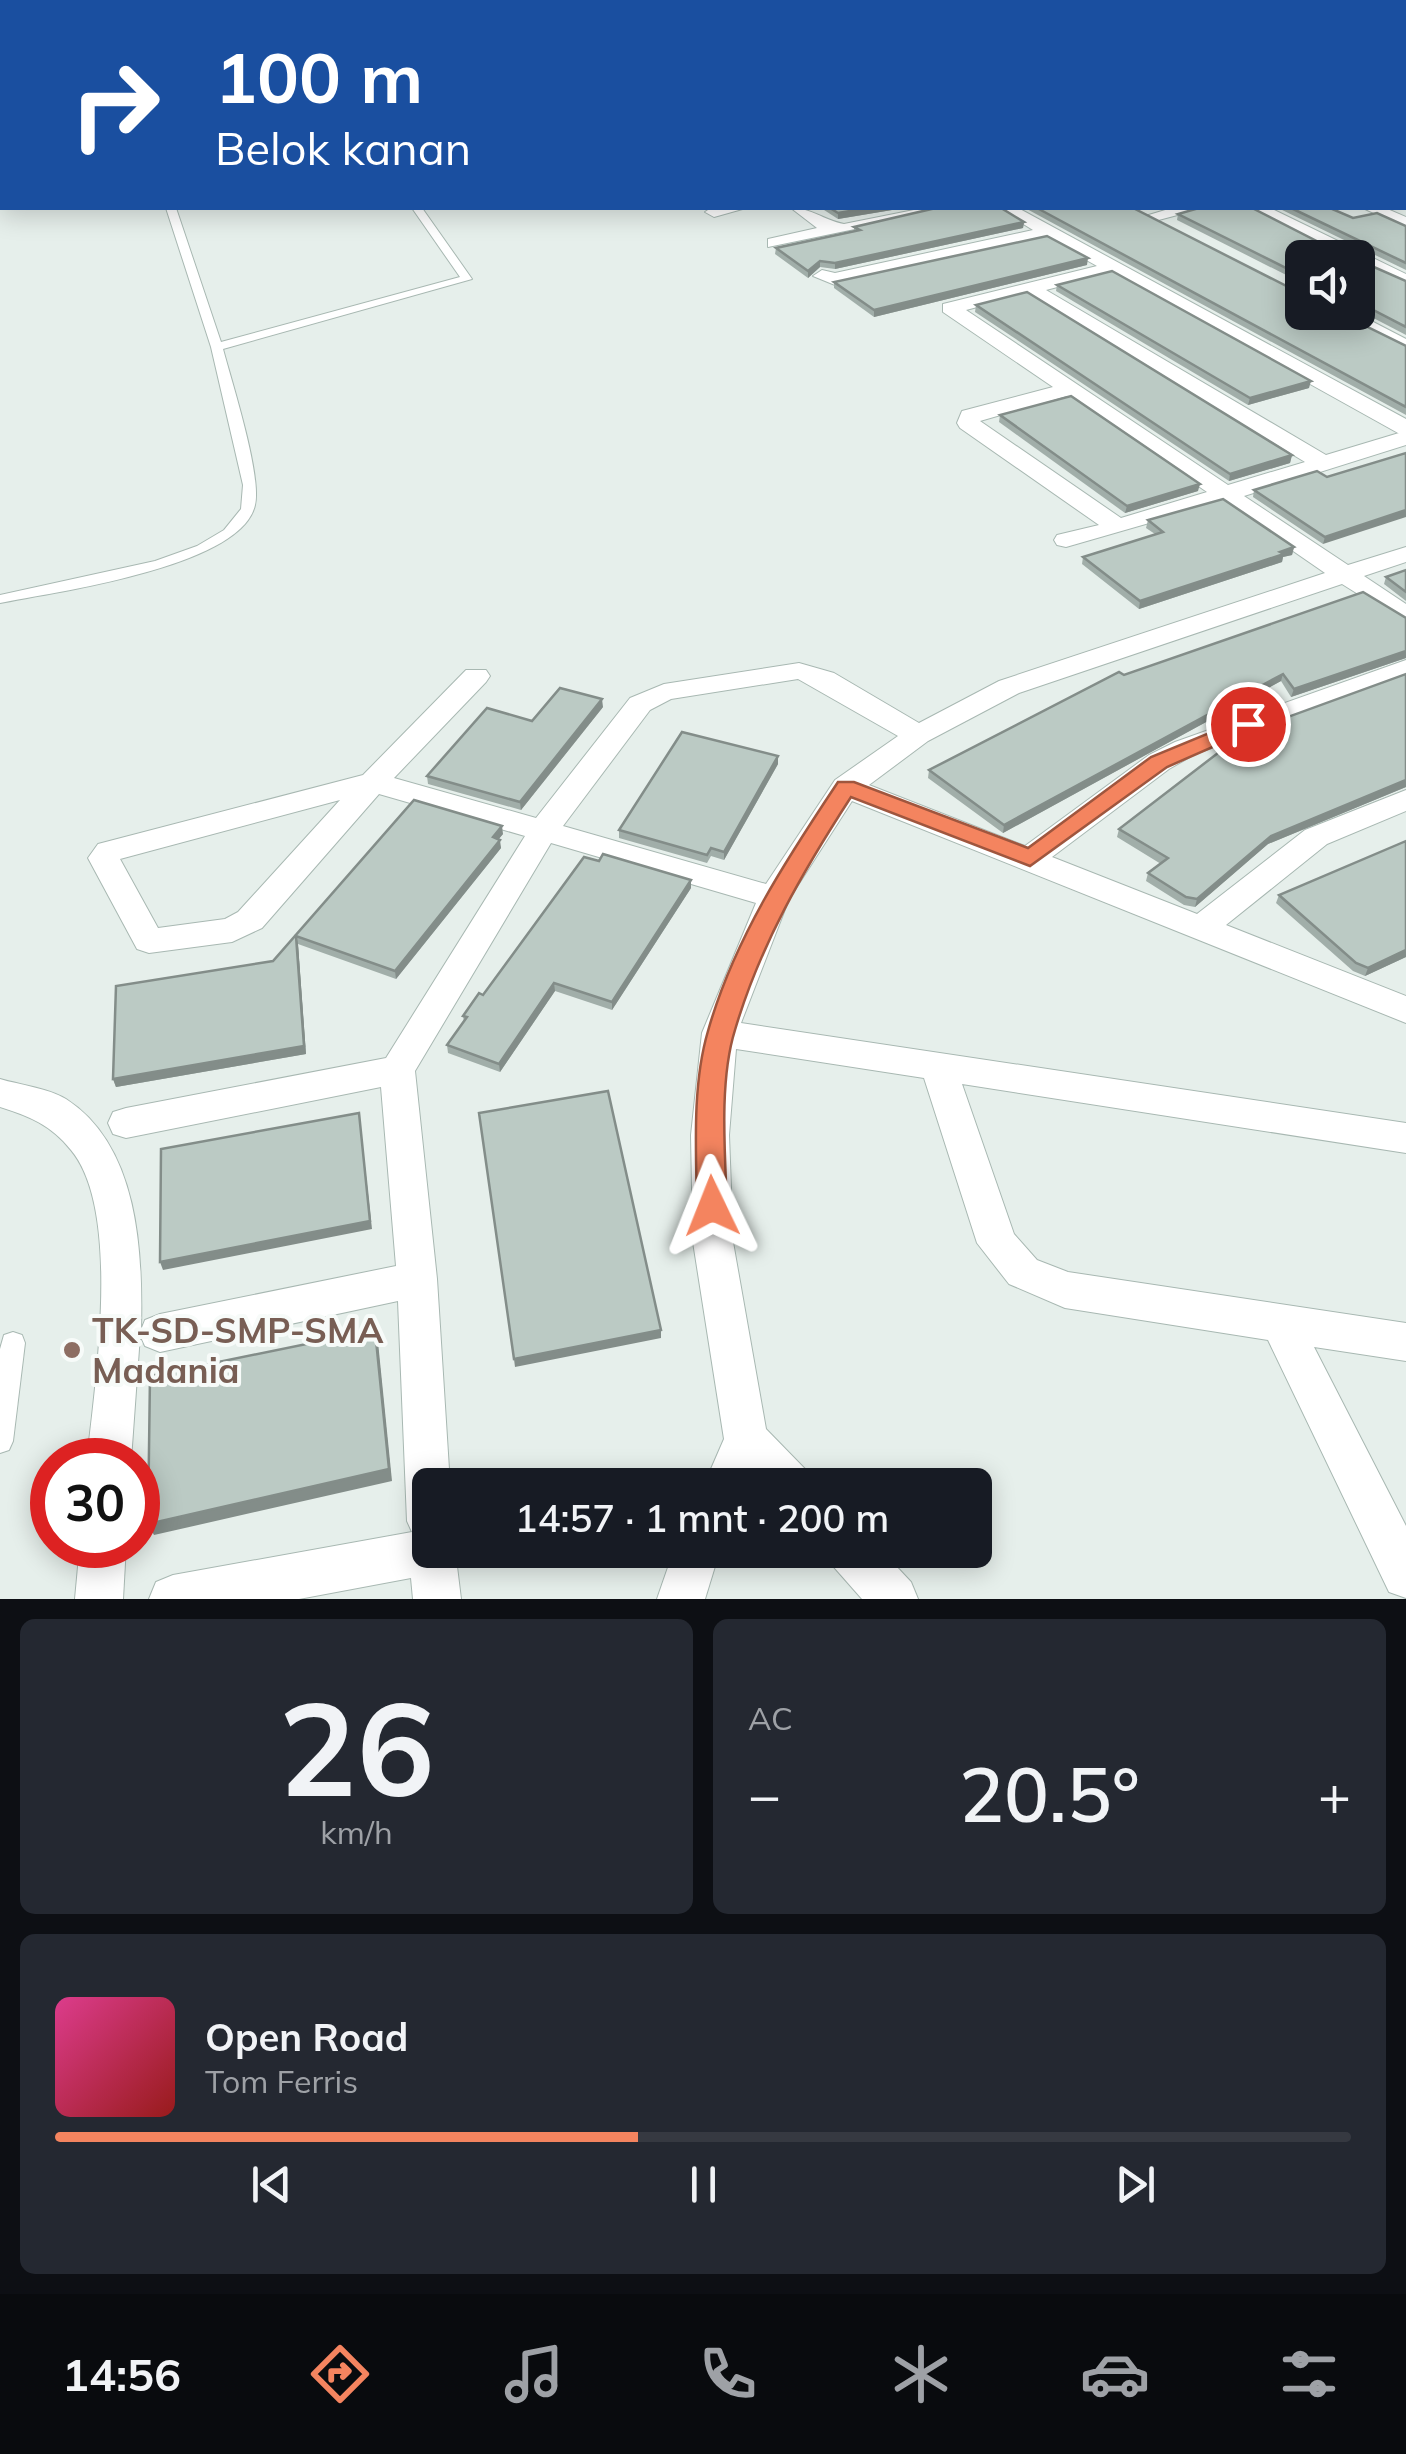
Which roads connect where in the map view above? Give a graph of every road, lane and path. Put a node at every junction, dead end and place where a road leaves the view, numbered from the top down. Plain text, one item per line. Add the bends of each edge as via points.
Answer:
1 (171, 210) edge
2 (419, 210) edge
3 (726, 210) edge
4 (802, 210) edge
5 (936, 210) edge
6 (1010, 210) edge
7 (1136, 210) edge
8 (1186, 210) edge
9 (1260, 210) edge
10 (1377, 210) edge
11 (714, 212) dead end
12 (1151, 217) junction
13 (1406, 223) edge
14 (835, 229) junction
15 (1050, 232) junction
16 (1184, 234) edge
17 (774, 242) dead end
18 (1114, 267) junction
19 (822, 276) dead end
20 (1406, 281) edge
21 (1028, 287) junction
22 (1373, 330) edge
23 (217, 347) junction
24 (1406, 347) edge
25 (1066, 390) junction
26 (1406, 428) edge
27 (1406, 438) edge
28 (1325, 464) junction
29 (1226, 494) junction
30 (1118, 527) junction
31 (1066, 540) dead end
32 (1406, 554) edge
33 (1346, 576) junction
34 (0, 598) edge
35 (1406, 616) edge
36 (1406, 668) edge
37 (476, 676) dead end
38 (918, 735) junction
39 (373, 782) junction
40 (846, 787) junction
41 (1406, 800) edge
42 (542, 831) junction
43 (1030, 858) junction
44 (774, 897) junction
45 (1202, 927) junction
46 (1406, 982) edge
47 (1390, 1003) edge
48 (720, 1033) junction
49 (939, 1069) junction
50 (397, 1070) junction
51 (0, 1093) edge
52 (126, 1123) dead end
53 (1406, 1138) edge
54 (418, 1279) junction
55 (1281, 1322) junction
56 (160, 1332) dead end
57 (1406, 1342) edge
58 (13, 1344) dead end
59 (111, 1438) edge
60 (746, 1440) junction
61 (0, 1441) edge
62 (427, 1468) edge
63 (734, 1468) edge
64 (772, 1468) edge
65 (412, 1554) edge
66 (101, 1568) edge
67 (434, 1568) edge
68 (691, 1568) edge
69 (866, 1568) edge
70 (1406, 1574) edge
71 (99, 1599) edge
72 (173, 1599) edge
73 (437, 1599) edge
74 (681, 1599) edge
75 (894, 1599) edge

1 - 23 lane
2 - 23 lane via 467,278
3 - 11 street
4 - 14 street
5 - 14 street
6 - 15 street
7 - 12 street
8 - 12 street
9 - 20 street
10 - 13 street
12 - 16 street
14 - 17 street
15 - 18 street
15 - 19 street via 835,279
18 - 21 street
18 - 26 street
21 - 25 street via 950,308
21 - 28 street
22 - 24 street
23 - 34 lane via 250,485 248,509 230,533 159,565
25 - 29 street
25 - 30 street via 970,416 968,423
27 - 28 street
28 - 29 street
29 - 30 street
29 - 33 street
30 - 31 street
32 - 33 street
33 - 35 street
33 - 38 street via 1056,668
36 - 43 street via 1186,748
37 - 39 street
38 - 40 street
38 - 42 street via 824,679 799,672 664,692 640,704
39 - 39 street via 118,845 104,858 149,941 232,930 250,920
39 - 42 street
40 - 43 street
40 - 44 street
41 - 45 street via 1316,837
42 - 44 street
42 - 50 street
43 - 45 street
44 - 48 street
45 - 47 street
46 - 47 street
48 - 49 street
48 - 60 street via 710,1135 713,1242
49 - 53 street
49 - 55 street via 998,1243 1024,1272 1064,1290
50 - 52 street
50 - 54 street
51 - 59 street via 29,1096 56,1112 89,1150 116,1206 124,1262
54 - 56 street
54 - 62 street
55 - 57 street
55 - 70 street
58 - 61 lane
60 - 63 street
60 - 64 street
65 - 72 street
66 - 71 street
67 - 73 street
68 - 74 street
69 - 75 street

